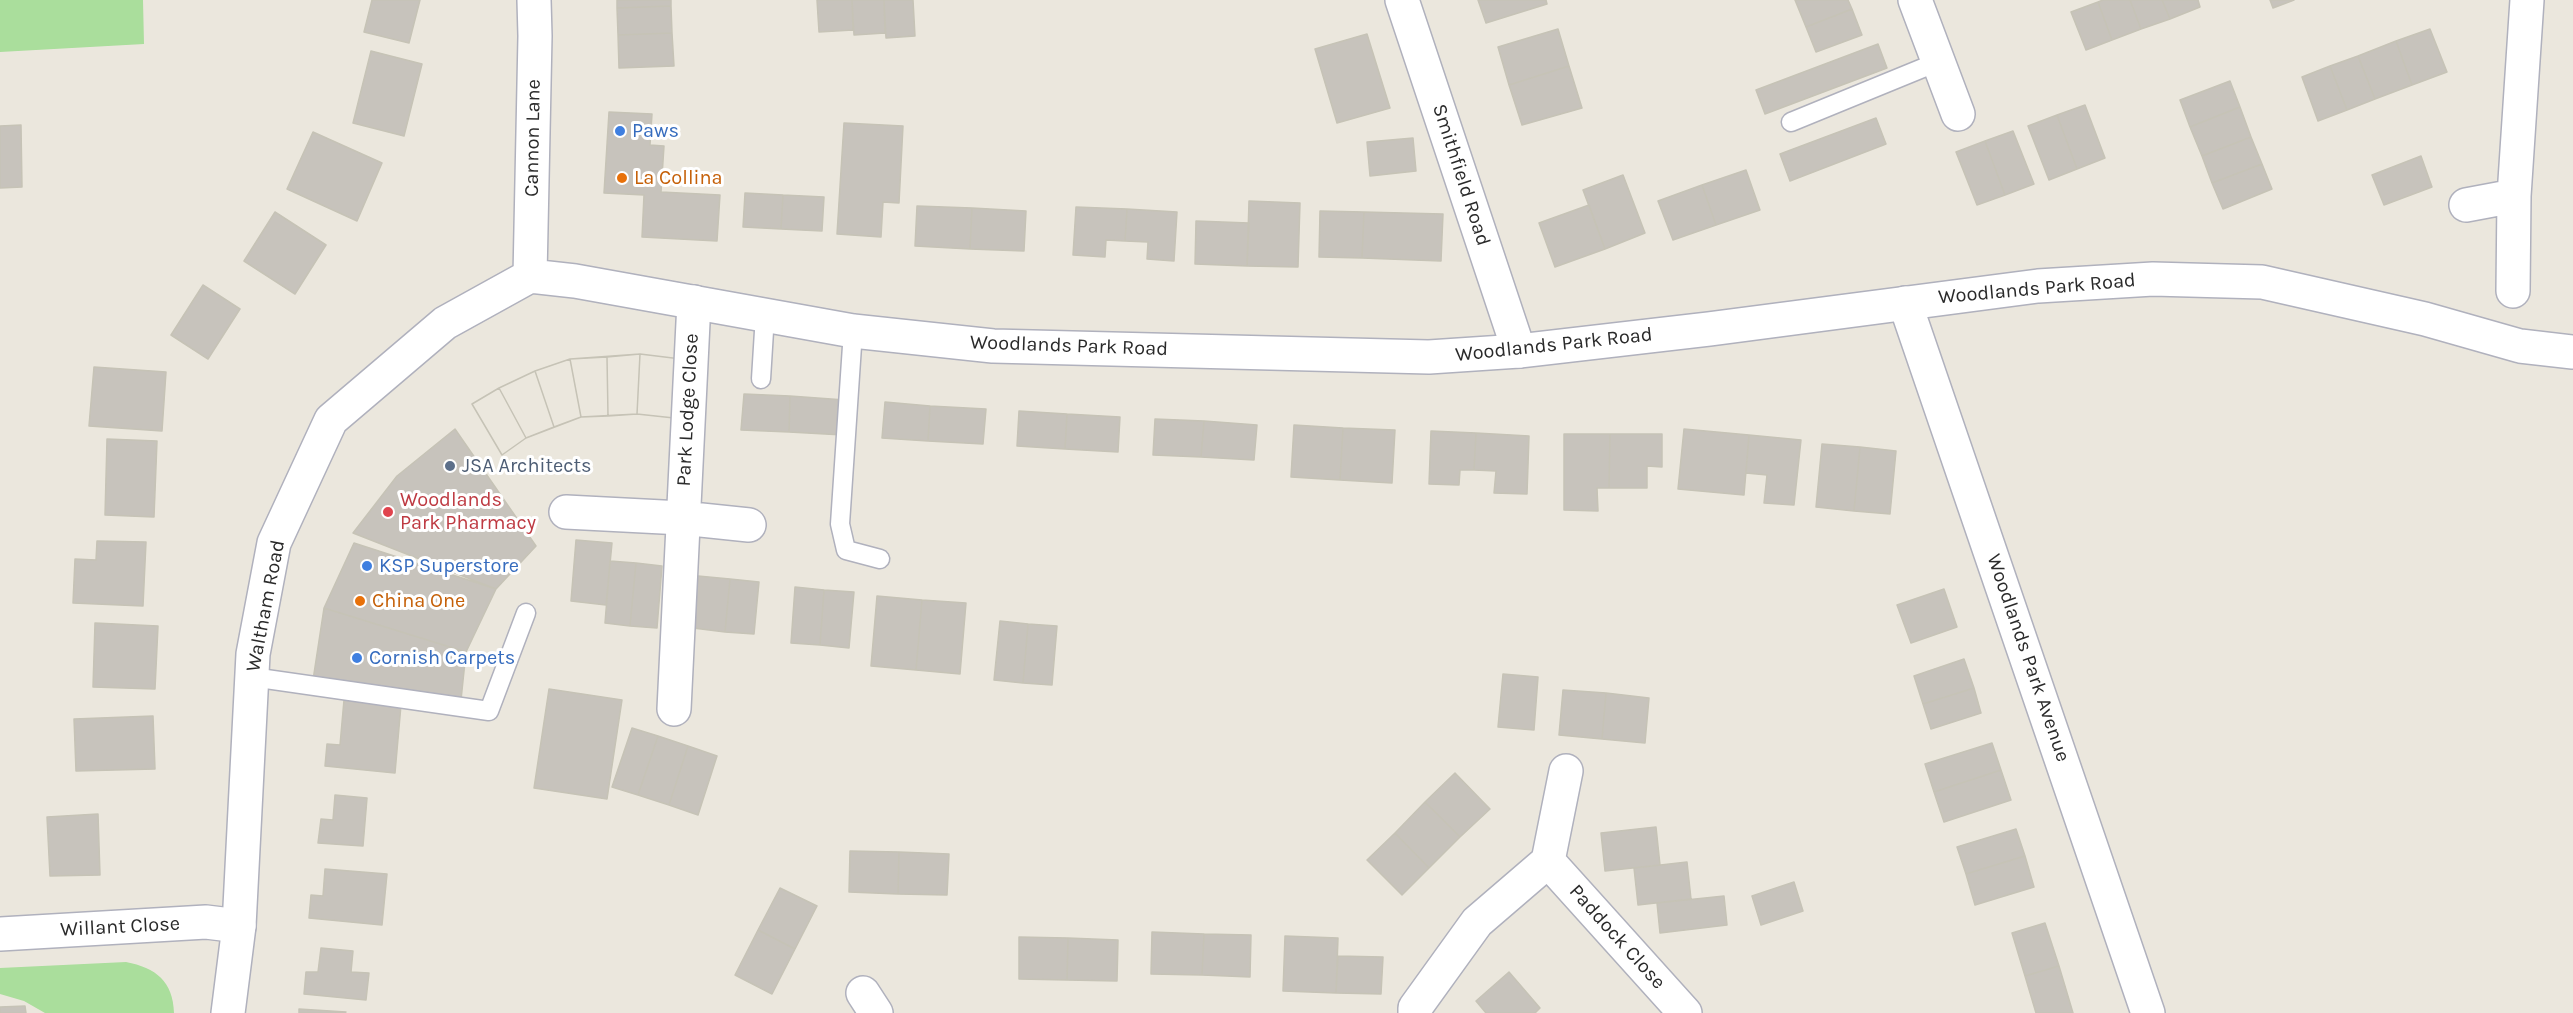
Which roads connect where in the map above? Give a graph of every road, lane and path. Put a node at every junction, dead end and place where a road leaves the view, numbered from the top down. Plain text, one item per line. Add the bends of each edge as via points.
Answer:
1 (534, 0) edge
2 (1402, 0) edge
3 (1915, 0) edge
4 (2528, 0) edge
5 (1940, 61) junction
6 (1958, 114) dead end
7 (1791, 122) dead end
8 (2514, 196) junction
9 (2466, 206) dead end
10 (530, 276) junction
11 (2513, 291) dead end
12 (693, 302) junction
13 (1905, 303) junction
14 (765, 315) junction
15 (853, 331) junction
16 (1519, 351) junction
17 (2573, 352) edge
18 (760, 379) dead end
19 (566, 513) dead end
20 (682, 518) junction
21 (750, 525) dead end
22 (880, 559) dead end
23 (526, 613) dead end
24 (252, 677) junction
25 (674, 709) dead end
26 (1566, 771) dead end
27 (1548, 861) junction
28 (239, 926) junction
29 (0, 934) edge
30 (228, 1013) edge
31 (1415, 1013) edge
32 (1685, 1013) edge
33 (2148, 1013) edge

1 - 10 street, Cannon Lane
2 - 16 street, Smithfield Road
3 - 5 street
4 - 8 street
5 - 6 street
5 - 7 lane
8 - 9 street
8 - 11 street
10 - 12 street, Woodlands Park Road
10 - 24 street, Waltham Road via 445,323 331,420 274,543
12 - 14 street, Woodlands Park Road
12 - 20 street, Park Lodge Close
13 - 16 street, Woodlands Park Road
13 - 17 street, Woodlands Park Road via 2038,286 2153,279 2262,282 2425,319 2520,346
13 - 33 street, Woodlands Park Avenue
14 - 15 street, Woodlands Park Road
14 - 18 lane
15 - 16 street, Woodlands Park Road via 993,346 1430,357
15 - 22 lane via 840,525 846,550
19 - 20 street
20 - 21 street
20 - 25 street, Park Lodge Close
23 - 24 lane via 489,711
24 - 28 street, Waltham Road
26 - 27 street
27 - 31 street via 1478,922
27 - 32 street, Paddock Close
28 - 29 street, Willant Close via 206,922
28 - 30 street, Waltham Road

